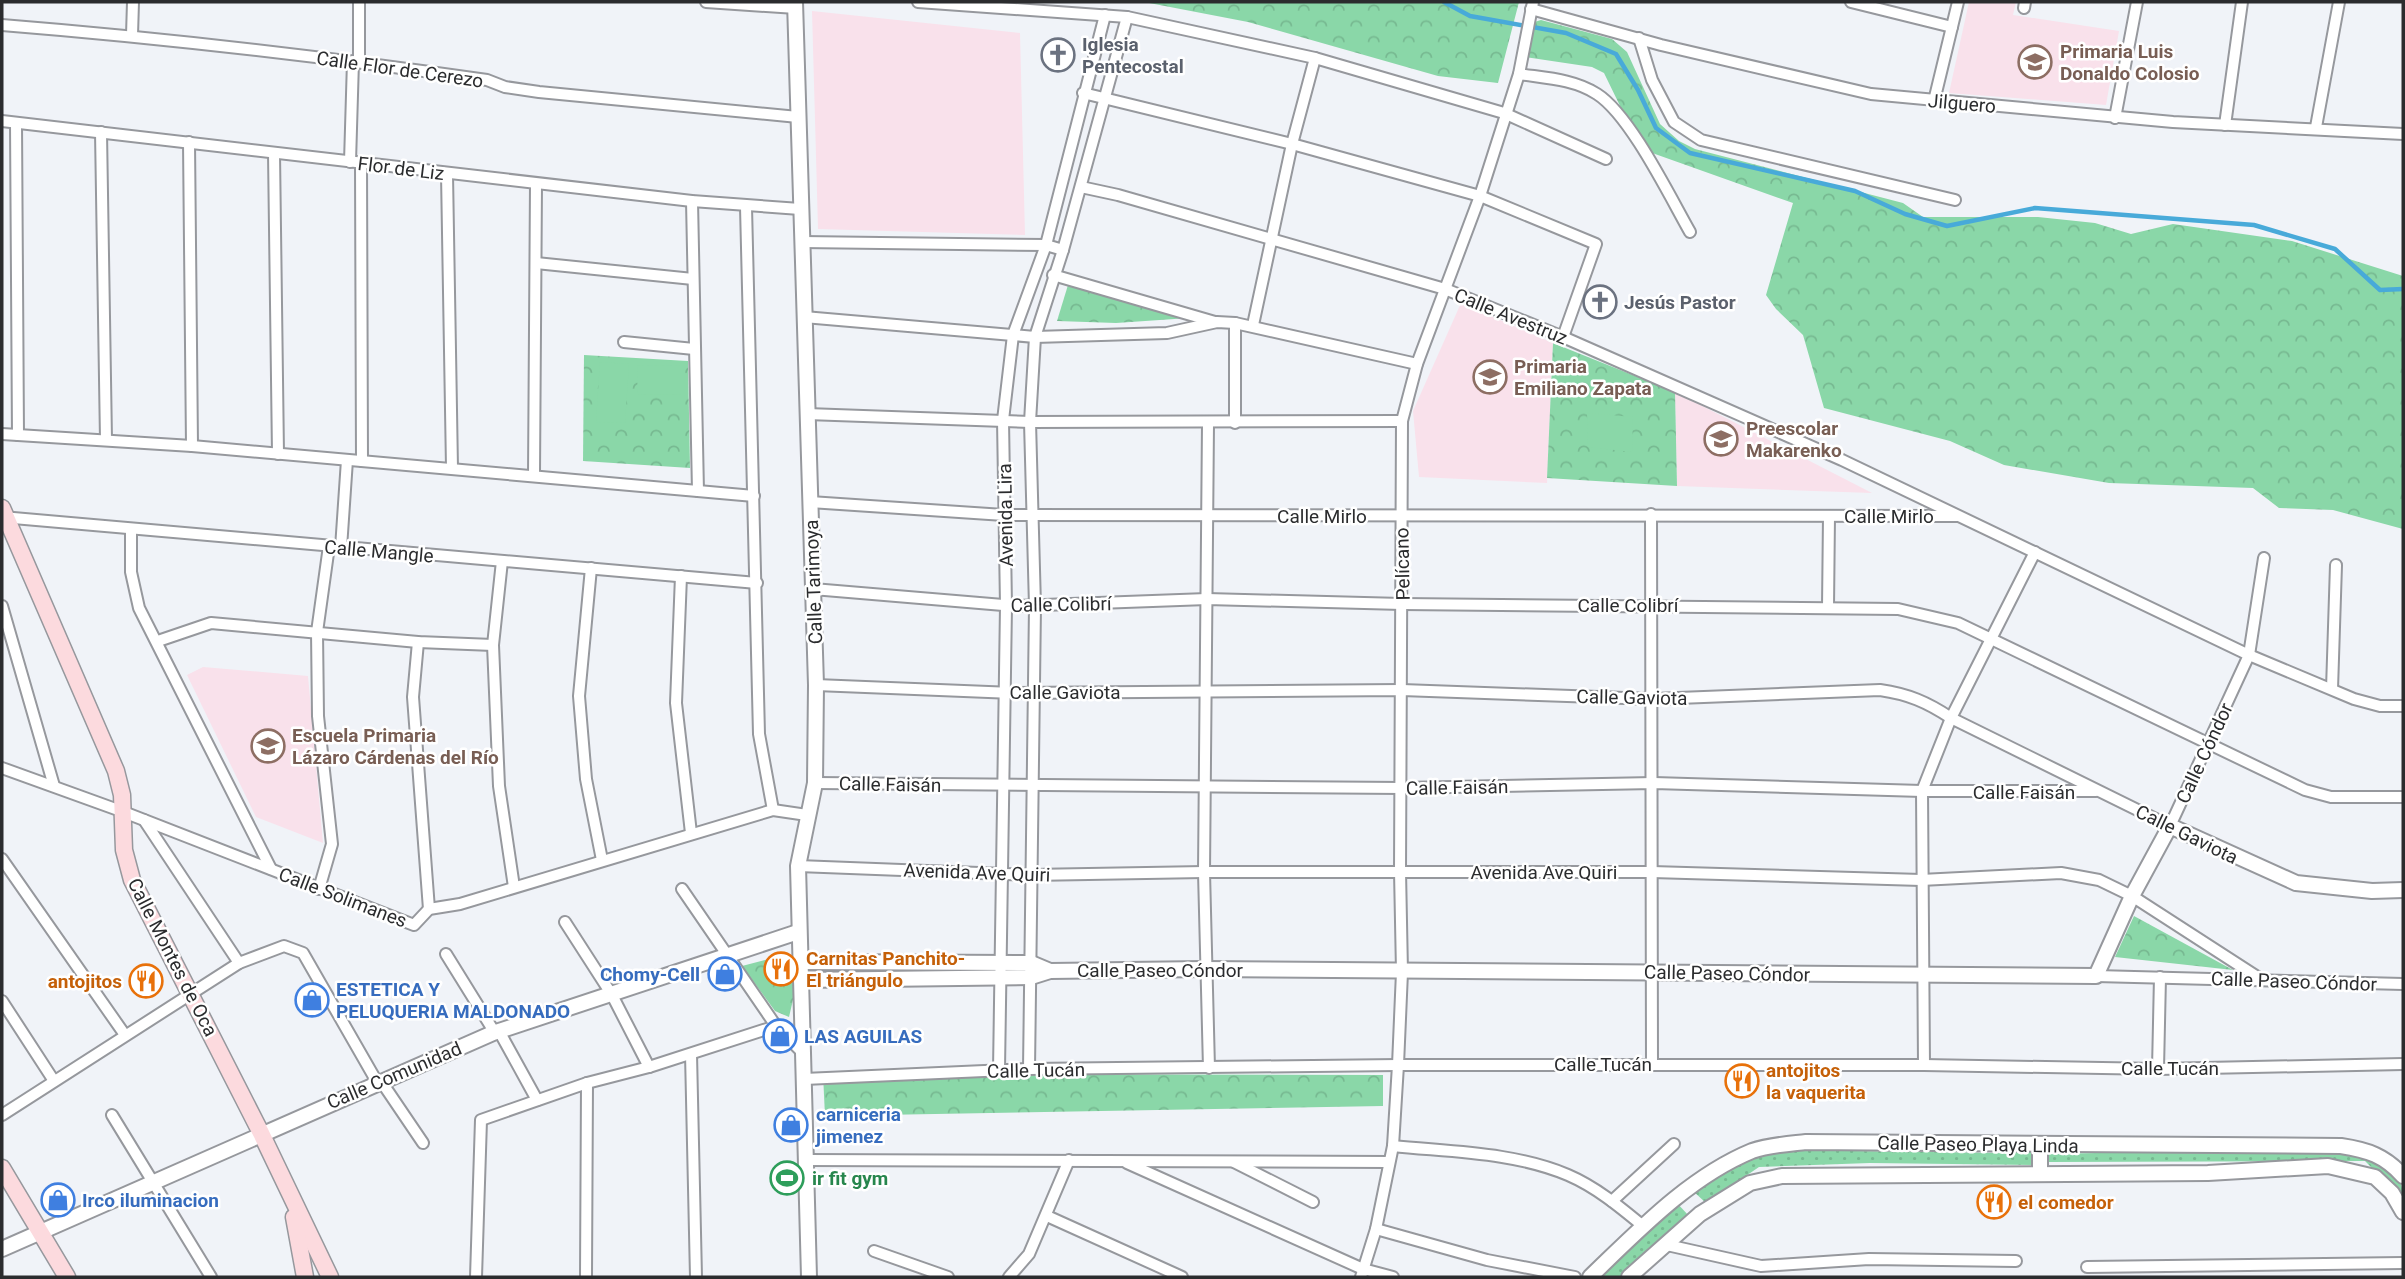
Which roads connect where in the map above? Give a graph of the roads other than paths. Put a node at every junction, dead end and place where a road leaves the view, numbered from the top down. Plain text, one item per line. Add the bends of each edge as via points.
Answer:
1 (133, 2) edge
2 (359, 2) edge
3 (706, 2) edge
4 (918, 2) edge
5 (1852, 2) edge
6 (1958, 2) edge
7 (2137, 2) edge
8 (2242, 2) edge
9 (2339, 2) edge
10 (796, 5) edge
11 (1532, 5) edge
12 (1105, 15) junction
13 (1127, 17) junction
14 (2, 25) edge
15 (1952, 27) junction
16 (132, 35) junction
17 (1639, 38) junction
18 (1315, 58) junction
19 (356, 62) junction
20 (1519, 74) junction
21 (1083, 93) junction
22 (1104, 98) junction
23 (1934, 101) junction
24 (1504, 113) junction
25 (797, 117) junction
26 (2115, 118) junction
27 (2, 121) edge
28 (16, 123) junction
29 (2225, 125) junction
30 (2316, 128) junction
31 (101, 132) junction
32 (2403, 134) edge
33 (189, 142) junction
34 (1292, 144) junction
35 (274, 153) junction
36 (1606, 159) dead end
37 (355, 163) junction
38 (447, 174) junction
39 (536, 184) junction
40 (1081, 187) junction
41 (1480, 196) junction
42 (1955, 200) dead end
43 (692, 201) junction
44 (746, 207) junction
45 (800, 209) junction
46 (1690, 232) dead end
47 (1271, 239) junction
48 (802, 242) junction
49 (1045, 245) junction
50 (1063, 250) junction
51 (536, 263) junction
52 (1053, 275) junction
53 (693, 279) junction
54 (1445, 289) junction
55 (804, 317) junction
56 (1217, 322) junction
57 (1235, 323) junction
58 (1253, 326) junction
59 (1013, 335) junction
60 (1035, 337) junction
61 (1563, 337) junction
62 (624, 342) dead end
63 (694, 349) junction
64 (1417, 364) junction
65 (807, 414) junction
66 (1003, 420) junction
67 (1402, 421) junction
68 (1030, 422) junction
69 (1235, 423) junction
70 (1208, 424) junction
71 (2, 434) edge
72 (18, 435) junction
73 (106, 440) junction
74 (192, 446) junction
75 (278, 454) junction
76 (347, 460) junction
77 (362, 461) junction
78 (452, 468) junction
79 (534, 475) junction
80 (698, 491) junction
81 (754, 496) junction
82 (810, 502) junction
83 (1032, 513) junction
84 (3, 514) edge
85 (1004, 514) junction
86 (1651, 514) junction
87 (1208, 516) junction
88 (1401, 516) junction
89 (1829, 516) junction
90 (1960, 516) junction
91 (131, 529) junction
92 (329, 547) junction
93 (341, 548) junction
94 (2035, 552) junction
95 (2264, 558) dead end
96 (502, 561) junction
97 (2336, 565) dead end
98 (590, 568) junction
99 (681, 576) junction
100 (757, 583) junction
101 (813, 589) junction
102 (1207, 599) junction
103 (1402, 604) junction
104 (1653, 604) junction
105 (2, 606) edge
106 (1006, 606) junction
107 (1035, 606) junction
108 (1828, 607) junction
109 (317, 632) junction
110 (1990, 639) junction
111 (158, 641) junction
112 (418, 642) junction
113 (493, 645) junction
114 (2249, 654) junction
115 (817, 685) junction
116 (2332, 689) junction
117 (1402, 690) junction
118 (1035, 691) junction
119 (1205, 691) junction
120 (1005, 692) junction
121 (1653, 699) junction
122 (2403, 706) edge
123 (1951, 718) junction
124 (2208, 742) junction
125 (2, 768) edge
126 (815, 783) junction
127 (1654, 783) junction
128 (1003, 785) junction
129 (1033, 785) junction
130 (1206, 785) junction
131 (54, 786) junction
132 (1402, 788) junction
133 (1922, 791) junction
134 (2099, 791) junction
135 (2403, 797) edge
136 (773, 810) junction
137 (121, 811) junction
138 (807, 815) junction
139 (144, 820) junction
140 (2170, 826) junction
141 (691, 832) junction
142 (2, 859) edge
143 (602, 860) junction
144 (798, 866) junction
145 (271, 869) junction
146 (1204, 872) junction
147 (1400, 872) junction
148 (1652, 872) junction
149 (1002, 874) junction
150 (1031, 875) junction
151 (1922, 880) junction
152 (514, 887) junction
153 (319, 889) junction
154 (682, 889) dead end
155 (2403, 890) edge
156 (2132, 897) junction
157 (429, 909) junction
158 (565, 922) dead end
159 (798, 932) junction
160 (446, 954) dead end
161 (729, 956) junction
162 (800, 962) junction
163 (239, 963) junction
164 (1204, 969) junction
165 (1001, 970) junction
166 (1031, 970) junction
167 (1654, 971) junction
168 (1402, 972) junction
169 (1921, 975) junction
170 (2096, 976) junction
171 (2160, 977) junction
172 (2262, 979) junction
173 (801, 980) junction
174 (2403, 984) edge
175 (612, 995) junction
176 (190, 996) junction
177 (2, 1001) edge
178 (776, 1027) junction
179 (497, 1032) junction
180 (125, 1035) junction
181 (801, 1051) junction
182 (691, 1054) junction
183 (1652, 1064) junction
184 (2403, 1064) edge
185 (1398, 1065) junction
186 (1924, 1065) junction
187 (649, 1067) junction
188 (1209, 1068) junction
189 (1029, 1069) junction
190 (2158, 1069) junction
191 (999, 1070) junction
192 (804, 1079) junction
193 (54, 1080) junction
194 (379, 1082) junction
195 (587, 1083) junction
196 (537, 1100) junction
197 (2, 1115) edge
198 (112, 1115) dead end
199 (261, 1133) junction
200 (423, 1143) dead end
201 (1674, 1144) dead end
202 (1392, 1146) junction
203 (2040, 1146) junction
204 (806, 1160) junction
205 (1069, 1160) junction
206 (1122, 1160) junction
207 (1232, 1161) junction
208 (1390, 1161) junction
209 (2, 1168) edge
210 (2040, 1174) junction
211 (2403, 1176) edge
212 (151, 1182) junction
213 (290, 1194) junction
214 (1682, 1194) junction
215 (1612, 1201) junction
216 (1313, 1202) dead end
217 (2403, 1212) edge
218 (1700, 1214) junction
219 (1047, 1216) junction
220 (1643, 1226) junction
221 (1376, 1229) junction
222 (39, 1232) junction
223 (1667, 1245) junction
224 (2, 1249) edge
225 (874, 1251) dead end
226 (2016, 1262) dead end
227 (2403, 1263) edge
228 (2087, 1267) dead end
229 (1362, 1273) edge
230 (67, 1277) edge
231 (211, 1277) edge
232 (305, 1277) edge
233 (330, 1277) edge
234 (476, 1277) edge
235 (586, 1277) edge
236 (696, 1277) edge
237 (809, 1277) edge
238 (948, 1277) edge
239 (1009, 1277) edge
240 (1182, 1277) edge
241 (1393, 1277) edge
242 (1575, 1277) edge
243 (1590, 1277) edge
244 (1629, 1277) edge

1 - 16 street
2 - 19 street
3 - 10 street
4 - 12 street
5 - 15 street
6 - 15 street
7 - 26 street
8 - 29 street
9 - 30 street
10 - 25 street, Calle Tarimoya
11 - 17 street, Jilguero
11 - 20 street, Pelícano
12 - 13 street
12 - 21 street, Avenida Lira
13 - 18 street
13 - 22 street, Avenida Lira
14 - 16 street, Calle Flor de Cerezo
15 - 23 street
16 - 19 street, Calle Flor de Cerezo
17 - 23 street, Jilguero via 1871,93
17 - 42 street via 1652,80 1674,122 1700,140
18 - 24 street
18 - 34 street
19 - 25 street, Calle Flor de Cerezo via 539,92
19 - 37 street
20 - 24 street, Pelícano
20 - 46 street via 1569,81 1614,108 1633,132
21 - 22 street
21 - 49 street, Avenida Lira
22 - 34 street
22 - 40 street, Avenida Lira
23 - 26 street, Jilguero
24 - 36 street
24 - 41 street, Pelícano
25 - 45 street, Calle Tarimoya
26 - 29 street, Jilguero
27 - 28 street, Flor de Liz
28 - 31 street, Flor de Liz
28 - 72 street
29 - 30 street, Jilguero
30 - 32 street, Jilguero
31 - 33 street, Flor de Liz
31 - 73 street
33 - 35 street, Flor de Liz
33 - 74 street
34 - 41 street
34 - 47 street
35 - 37 street, Flor de Liz
35 - 75 street
37 - 38 street, Flor de Liz
37 - 77 street
38 - 39 street, Flor de Liz
38 - 78 street
39 - 43 street, Flor de Liz
39 - 51 street
40 - 47 street, Calle Avestruz
40 - 50 street, Avenida Lira
41 - 54 street, Pelícano
41 - 61 street via 1596,244
43 - 44 street, Flor de Liz
43 - 53 street
44 - 45 street, Flor de Liz
44 - 81 street
45 - 48 street, Calle Tarimoya
47 - 54 street, Calle Avestruz
47 - 58 street
48 - 49 street
48 - 55 street, Calle Tarimoya
49 - 50 street
49 - 59 street, Avenida Lira
50 - 52 street, Avenida Lira
51 - 53 street
51 - 79 street
52 - 56 street
52 - 60 street, Avenida Lira
53 - 63 street
54 - 61 street, Calle Avestruz
54 - 64 street, Pelícano
55 - 59 street
55 - 65 street, Calle Tarimoya
56 - 57 street
56 - 60 street via 1167,333
57 - 58 street
57 - 69 street
58 - 64 street
59 - 60 street
59 - 66 street, Avenida Lira
60 - 68 street, Avenida Lira
61 - 90 street, Calle Avestruz
62 - 63 street
63 - 80 street
64 - 67 street, Pelícano
65 - 66 street
65 - 82 street, Calle Tarimoya
66 - 68 street
66 - 85 street, Avenida Lira
67 - 69 street
67 - 88 street, Pelícano
68 - 70 street
68 - 83 street, Avenida Lira
69 - 70 street
70 - 87 street
71 - 72 street
72 - 73 street
73 - 74 street
74 - 75 street
75 - 76 street
76 - 77 street
76 - 93 street
77 - 78 street
78 - 79 street
79 - 80 street
80 - 81 street
81 - 100 street
82 - 85 street, Calle Mirlo
82 - 101 street, Calle Tarimoya
83 - 85 street, Calle Mirlo
83 - 87 street, Calle Mirlo
83 - 107 street, Avenida Lira
84 - 91 street, Calle Mangle
84 - 137 main road, Calle Montes de Oca via 111,760 122,795
85 - 106 street, Avenida Lira
86 - 88 street, Calle Mirlo
86 - 89 street, Calle Mirlo
86 - 104 street
87 - 88 street, Calle Mirlo
87 - 102 street
88 - 103 street, Pelícano
89 - 90 street, Calle Mirlo
89 - 108 street
90 - 94 street, Calle Avestruz
91 - 92 street, Calle Mangle
91 - 111 street via 131,572 139,608
92 - 93 street, Calle Mangle
92 - 109 street
93 - 96 street, Calle Mangle
94 - 110 street
94 - 114 street, Calle Avestruz
95 - 114 street, Calle Cóndor
96 - 98 street, Calle Mangle
96 - 113 street
97 - 116 street
98 - 99 street, Calle Mangle
98 - 143 street via 579,696 586,779
99 - 100 street, Calle Mangle
99 - 141 street via 676,703
100 - 136 street via 759,734
101 - 106 street, Calle Colibrí
101 - 115 street, Calle Tarimoya
102 - 103 street, Calle Colibrí
102 - 107 street, Calle Colibrí
102 - 119 street
103 - 104 street, Calle Colibrí
103 - 117 street, Pelícano
104 - 108 street, Calle Colibrí
104 - 121 street
105 - 131 street
106 - 107 street, Calle Colibrí
106 - 120 street, Avenida Lira
107 - 118 street, Avenida Lira
108 - 110 street, Calle Colibrí via 1898,608 1929,614
109 - 111 street via 211,623
109 - 112 street
109 - 153 street via 318,716 332,844
110 - 123 street
110 - 124 street, Calle Colibrí
111 - 145 street
112 - 113 street
112 - 157 street via 413,697
113 - 152 street via 499,786
114 - 116 street, Calle Avestruz
114 - 124 street, Calle Cóndor
115 - 120 street, Calle Gaviota
115 - 126 street, Calle Tarimoya
116 - 122 street, Calle Avestruz via 2380,706
117 - 119 street, Calle Gaviota
117 - 121 street, Calle Gaviota
117 - 132 street, Pelícano
118 - 119 street, Calle Gaviota
118 - 120 street, Calle Gaviota
118 - 129 street, Avenida Lira
119 - 130 street
120 - 128 street, Avenida Lira
121 - 123 street, Calle Gaviota via 1880,690 1909,694
121 - 127 street
123 - 133 street
123 - 134 street, Calle Gaviota
124 - 135 street, Calle Colibrí via 2305,790 2331,797
124 - 140 street, Calle Cóndor
125 - 131 street, Calle Solimanes
126 - 128 street, Calle Faisán
126 - 138 street, Calle Tarimoya
127 - 132 street, Calle Faisán
127 - 133 street, Calle Faisán
127 - 148 street
128 - 129 street, Calle Faisán
128 - 149 street, Avenida Lira
129 - 130 street, Calle Faisán
129 - 150 street, Avenida Lira
130 - 132 street, Calle Faisán
130 - 146 street
131 - 137 street, Calle Solimanes
132 - 147 street, Pelícano
133 - 134 street, Calle Faisán
133 - 151 street
134 - 140 street, Calle Gaviota
136 - 138 street, Calle Solimanes
136 - 141 street, Calle Solimanes
137 - 139 street, Calle Solimanes
137 - 176 main road, Calle Montes de Oca via 132,880
138 - 144 street, Calle Tarimoya
139 - 145 street, Calle Solimanes
139 - 163 street
140 - 155 street, Calle Gaviota via 2296,883
140 - 156 street, Calle Cóndor
141 - 143 street, Calle Solimanes
142 - 180 street
143 - 152 street, Calle Solimanes
144 - 149 street, Avenida Ave Quiri
144 - 159 street, Calle Tarimoya
145 - 153 street, Calle Solimanes
146 - 147 street, Avenida Ave Quiri
146 - 150 street, Avenida Ave Quiri
146 - 164 street
147 - 148 street, Avenida Ave Quiri
147 - 168 street, Pelícano
148 - 151 street, Avenida Ave Quiri
148 - 167 street
149 - 150 street, Avenida Ave Quiri
149 - 165 street, Avenida Lira
150 - 166 street, Avenida Lira
151 - 156 street, Avenida Ave Quiri via 2062,873 2099,880
151 - 169 street
152 - 157 street, Calle Solimanes
153 - 157 street, Calle Solimanes via 414,925
154 - 161 street
156 - 170 street, Calle Cóndor
156 - 172 street, Avenida Ave Quiri
158 - 175 street
159 - 161 street, Calle Comunidad
159 - 162 street, Calle Tarimoya
160 - 179 street
161 - 175 street, Calle Comunidad
161 - 178 street
162 - 165 street, Calle Paseo Cóndor
162 - 173 street, Calle Tarimoya
163 - 176 street
163 - 194 street via 274,947 303,953
164 - 166 street, Calle Paseo Cóndor
164 - 168 street, Calle Paseo Cóndor
164 - 188 street
165 - 166 street, Calle Paseo Cóndor
165 - 173 street, Calle Paseo Cóndor
165 - 191 street, Avenida Lira
166 - 189 street, Avenida Lira
167 - 168 street, Calle Paseo Cóndor
167 - 169 street, Calle Paseo Cóndor
167 - 183 street
168 - 185 street, Pelícano
169 - 170 street, Calle Paseo Cóndor
169 - 186 street
170 - 171 street, Calle Paseo Cóndor
171 - 172 street, Calle Paseo Cóndor
171 - 190 street
172 - 174 street, Calle Paseo Cóndor
173 - 181 street, Calle Tarimoya
175 - 179 street, Calle Comunidad
175 - 187 street
176 - 180 street
176 - 199 main road, Calle Montes de Oca
177 - 193 street
178 - 181 street
178 - 182 street
179 - 194 street, Calle Comunidad
179 - 196 street
180 - 193 street
181 - 192 street, Calle Tarimoya
182 - 187 street
182 - 236 street
183 - 185 street, Calle Tucán
183 - 186 street, Calle Tucán
184 - 190 street, Calle Tucán
185 - 188 street, Calle Tucán
185 - 202 street, Pelícano
186 - 190 street, Calle Tucán
187 - 195 street
188 - 189 street, Calle Tucán
189 - 191 street, Calle Tucán
191 - 192 street, Calle Tucán
192 - 204 street, Calle Tarimoya
193 - 197 street
194 - 199 street, Calle Comunidad
194 - 200 street
195 - 196 street
195 - 235 street
196 - 234 street via 481,1120
198 - 212 street
199 - 212 street, Calle Comunidad
199 - 213 main road, Calle Montes de Oca
201 - 215 street
202 - 208 street
202 - 215 street via 1526,1162 1567,1175
203 - 210 street
203 - 211 street, Calle Paseo Playa Linda via 2341,1146 2374,1153
203 - 214 street, Calle Paseo Playa Linda via 1780,1145 1755,1150 1722,1166
204 - 205 street
204 - 237 street, Calle Tarimoya
205 - 206 street
205 - 219 street
206 - 207 street
206 - 229 street
207 - 208 street
207 - 216 street
208 - 221 street
209 - 222 main road
210 - 217 street, Calle Paseo Playa Linda via 2208,1173 2328,1166 2375,1177
210 - 218 street, Calle Paseo Playa Linda via 1782,1176 1750,1183
212 - 222 street, Calle Comunidad
212 - 231 street
213 - 232 main road
213 - 233 main road
214 - 218 street
214 - 220 street, Calle Paseo Playa Linda
215 - 220 street
218 - 223 street, Calle Paseo Playa Linda
219 - 239 street via 1029,1254
219 - 240 street
220 - 243 street, Calle Paseo Playa Linda
221 - 229 street
221 - 242 street via 1487,1260
222 - 224 street, Calle Comunidad
222 - 230 main road
223 - 226 street via 1761,1266 1869,1259
223 - 244 street, Calle Paseo Playa Linda
225 - 238 street
227 - 228 street
229 - 241 street

